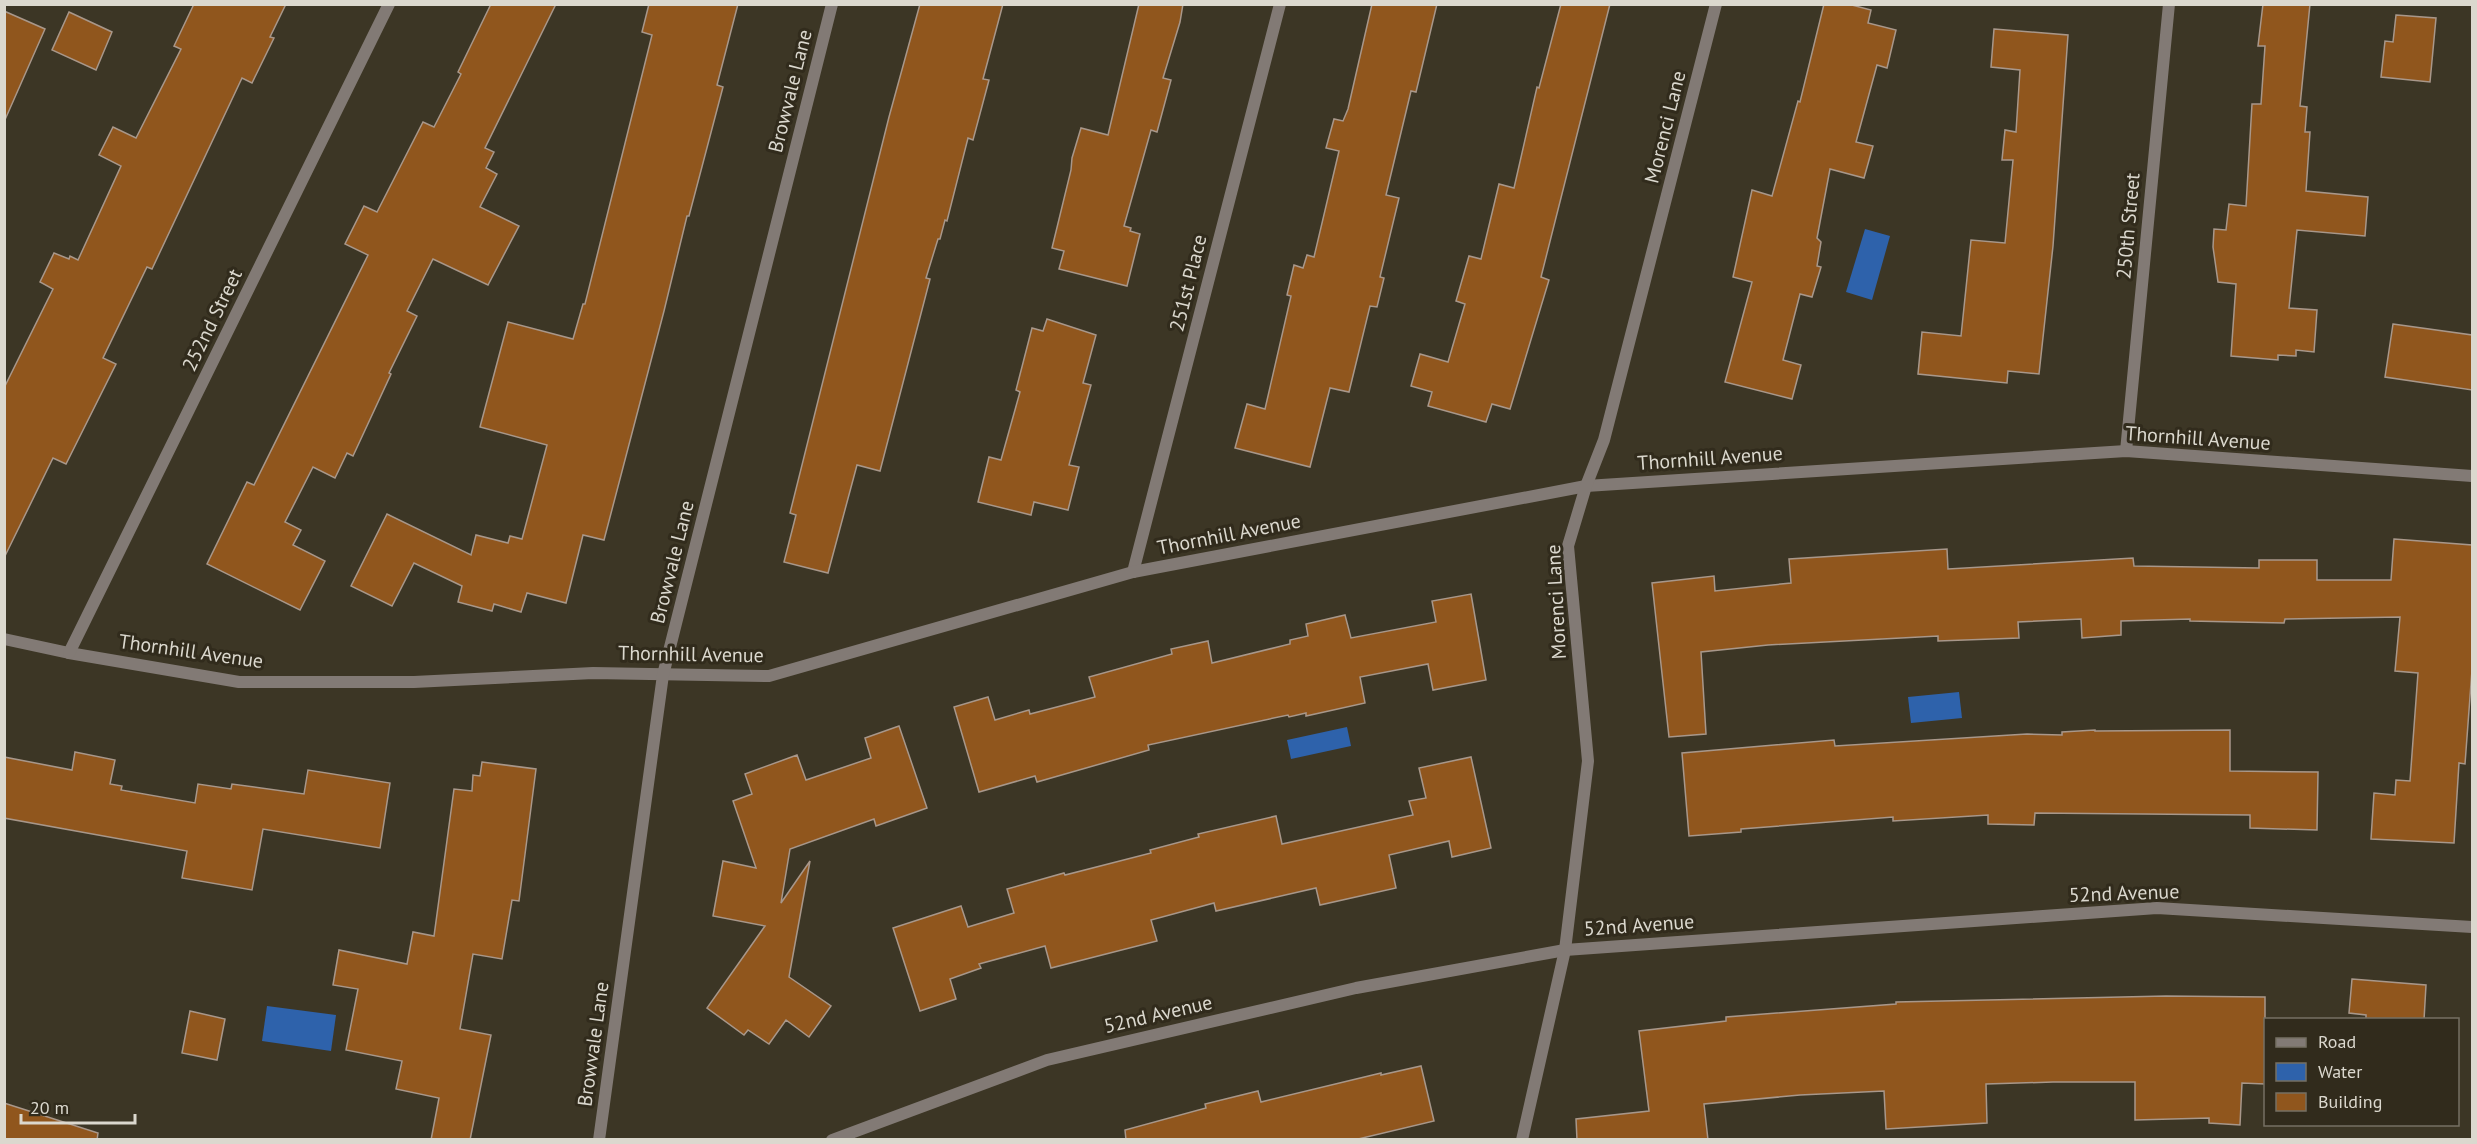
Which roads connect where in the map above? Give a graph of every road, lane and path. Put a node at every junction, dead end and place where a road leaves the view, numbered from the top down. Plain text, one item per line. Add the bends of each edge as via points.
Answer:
1 (389, 4) edge
2 (832, 4) edge
3 (1280, 4) edge
4 (1716, 4) edge
5 (2169, 4) edge
6 (2126, 451) junction
7 (2472, 476) edge
8 (1586, 486) junction
9 (1133, 572) junction
10 (4, 639) edge
11 (69, 653) junction
12 (663, 675) junction
13 (2472, 927) edge
14 (1564, 950) junction
15 (603, 1138) edge
16 (832, 1140) edge
17 (1522, 1140) edge

1 - 11 street, 252nd Street
2 - 12 street, Browvale Lane
3 - 9 street, 251st Place
4 - 8 street, Morenci Lane via 1604,440
5 - 6 street, 250th Street
6 - 7 street, Thornhill Avenue
6 - 8 street, Thornhill Avenue
8 - 9 street, Thornhill Avenue
8 - 14 street, Morenci Lane via 1568,546 1588,761
9 - 12 street, Thornhill Avenue via 769,676
10 - 11 street, Thornhill Avenue
11 - 12 street, Thornhill Avenue via 239,682 414,682 593,673
12 - 15 street, Browvale Lane
13 - 14 street, 52nd Avenue via 2157,908
14 - 16 street, 52nd Avenue via 1356,988 1047,1060
14 - 17 street, Morenci Lane

